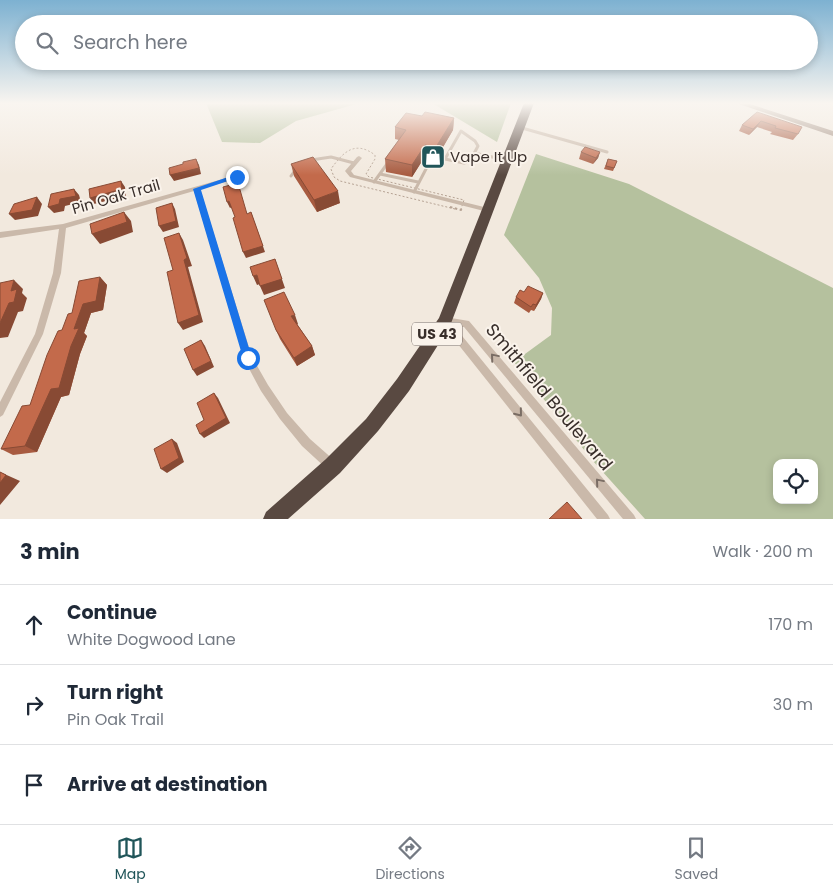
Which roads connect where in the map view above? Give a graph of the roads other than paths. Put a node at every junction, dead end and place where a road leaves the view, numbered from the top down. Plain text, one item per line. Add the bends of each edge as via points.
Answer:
1 (519, 127) joint
2 (813, 127) edge
3 (833, 134) edge
4 (607, 152) dead end
5 (474, 153) junction
6 (390, 159) edge
7 (445, 159) junction
8 (357, 161) joint
9 (506, 161) junction
10 (304, 164) edge
11 (298, 168) edge
12 (380, 174) junction
13 (291, 176) edge
14 (237, 177) dead end
15 (374, 182) junction
16 (418, 182) junction
17 (197, 189) junction
18 (414, 192) junction
19 (488, 210) junction
20 (63, 226) junction
21 (0, 234) edge
22 (445, 321) junction
23 (0, 412) edge
24 (333, 466) junction
25 (273, 519) edge
26 (604, 519) edge
27 (630, 519) edge

1 - 4 lane
1 - 9 highway, US 43
2 - 3 street
5 - 7 lane via 470,161 464,163
5 - 7 lane via 478,146 460,132
5 - 9 lane
6 - 12 lane
7 - 16 lane via 427,167
8 - 10 lane via 331,156
8 - 15 street via 348,171 352,176
9 - 19 highway, US 43
11 - 13 lane
12 - 15 lane
12 - 16 lane
14 - 17 street, Pin Oak Trail
15 - 18 street
16 - 18 lane
17 - 20 street, Pin Oak Trail
17 - 24 street via 248,358 258,380 289,423 319,456
18 - 19 street
19 - 22 highway, US 43
20 - 21 street, Pin Oak Trail
20 - 23 street via 57,273 39,334
22 - 24 highway, US 43 via 403,385 372,425
22 -> 26 street, Smithfield Boulevard
27 -> 22 street, Smithfield Boulevard via 466,324
24 - 25 highway, US 43

